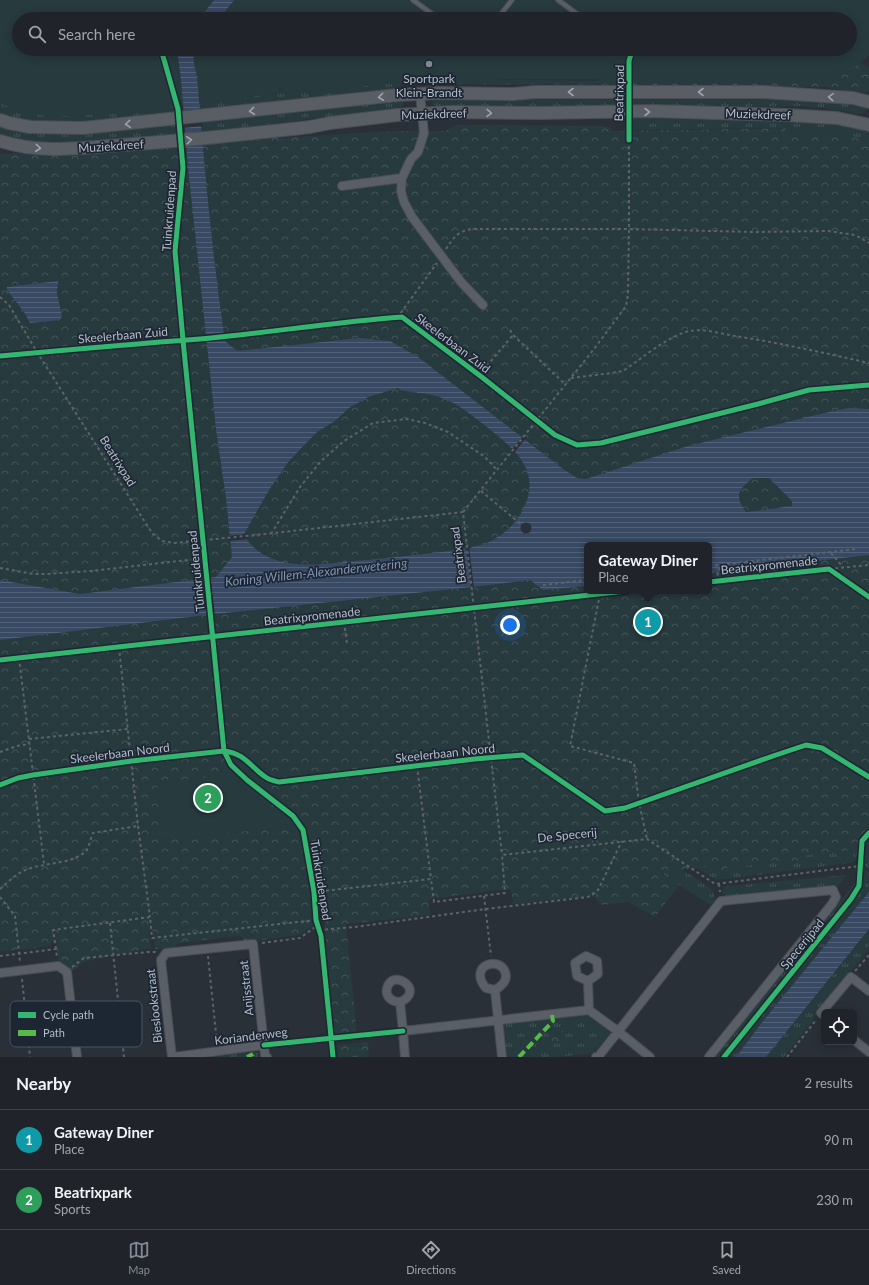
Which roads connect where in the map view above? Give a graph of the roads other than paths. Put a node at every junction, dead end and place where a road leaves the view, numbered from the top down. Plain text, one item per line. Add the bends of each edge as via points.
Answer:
1 (413, 0) edge
2 (512, 0) edge
3 (558, 0) edge
4 (429, 12) edge
5 (503, 12) edge
6 (574, 12) edge
7 (420, 94) junction
8 (869, 102) edge
9 (422, 114) junction
10 (0, 120) edge
11 (869, 125) edge
12 (0, 141) edge
13 (402, 178) junction
14 (342, 186) dead end
15 (483, 305) dead end
16 (166, 953) joint
17 (0, 973) edge
18 (588, 981) dead end
19 (495, 990) junction
20 (869, 991) edge
21 (70, 1001) edge
22 (400, 1002) dead end
23 (826, 1009) edge
24 (589, 1010) junction
25 (498, 1021) junction
26 (403, 1031) junction
27 (619, 1032) junction
28 (857, 1042) edge
29 (264, 1045) junction
30 (76, 1047) edge
31 (869, 1052) edge
32 (77, 1057) edge
33 (173, 1057) edge
34 (267, 1057) edge
35 (405, 1057) edge
36 (502, 1057) edge
37 (596, 1057) edge
38 (650, 1057) edge
39 (709, 1057) edge

1 - 4 lane
2 - 5 lane
3 - 6 lane
8 -> 7 main road, Muziekdreef via 853,98 764,92
7 - 9 street
7 -> 10 main road, Muziekdreef via 83,128 30,126
9 -> 11 main road, Muziekdreef via 651,112 785,115 838,118
12 -> 9 main road, Muziekdreef via 41,149 69,149 169,142
9 - 13 street via 422,143
13 - 14 street
13 - 15 street via 401,191 412,217 461,282
16 - 29 street, Anijsstraat via 253,944
16 - 33 street, Bieslookstraat via 161,960
17 - 21 street via 58,966 67,972
18 - 24 street
19 - 19 street via 486,988 480,981 480,972 491,963 498,964 504,969 506,978 502,986
19 - 25 street
20 - 23 street via 851,977
22 - 26 street
24 - 25 street
24 - 27 street
25 - 26 street
25 - 36 street
26 - 35 street
27 - 37 street
27 - 38 street
27 - 39 street via 722,901 834,890 836,897 832,904
28 - 31 street
29 - 33 street, Korianderweg
29 - 34 street, Anijsstraat
30 - 32 street

